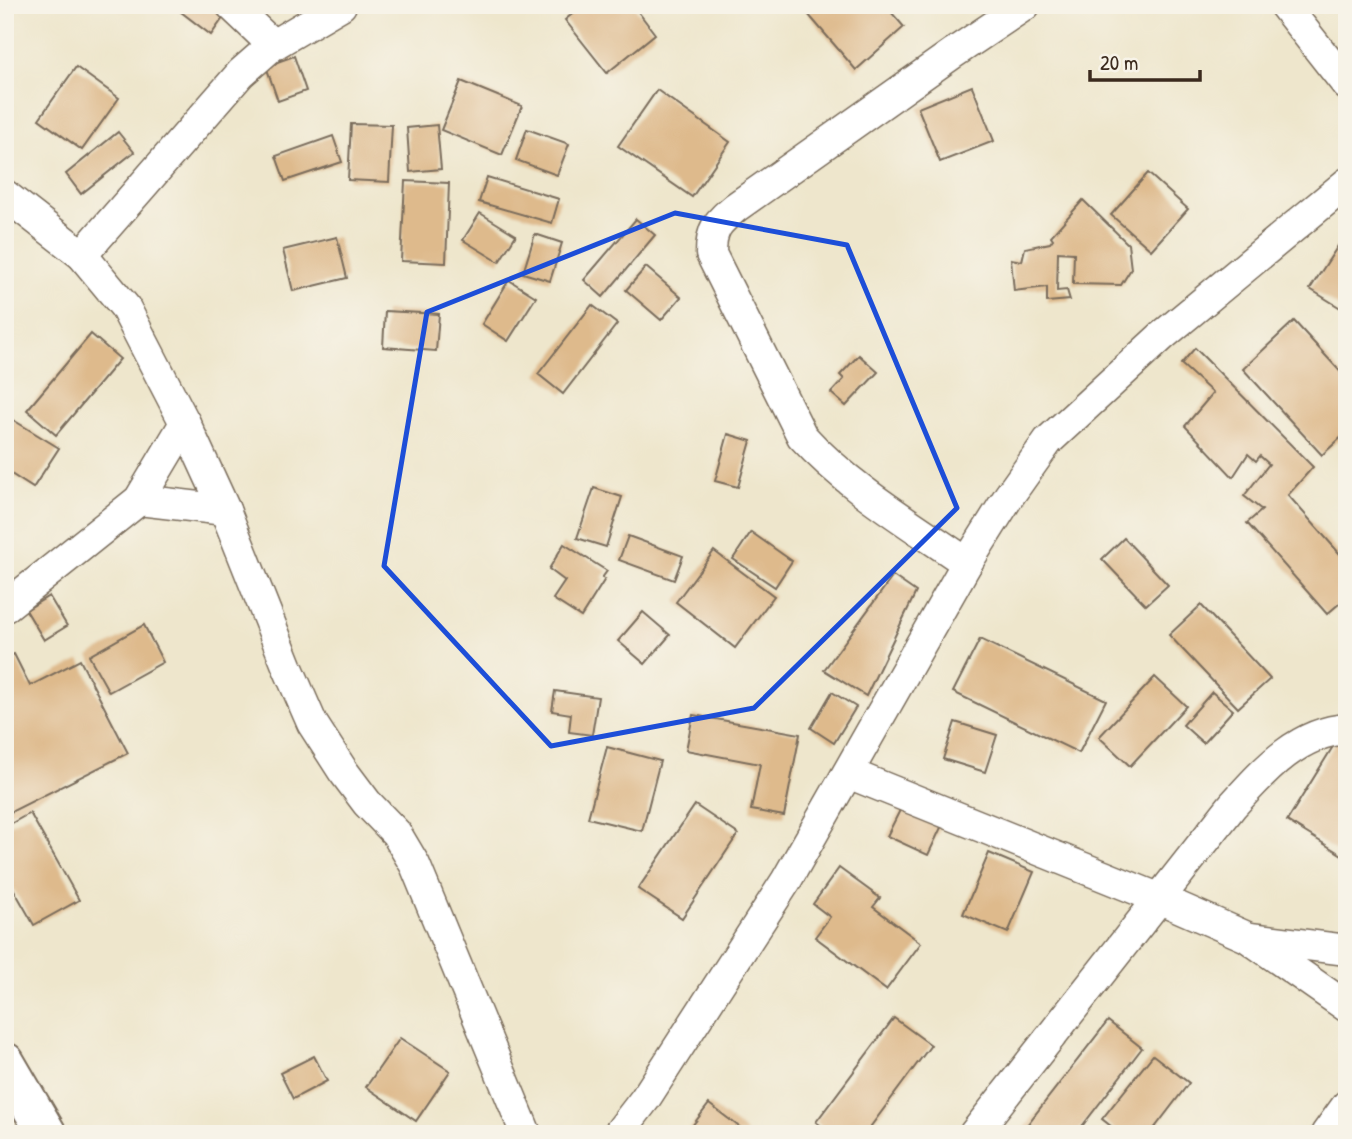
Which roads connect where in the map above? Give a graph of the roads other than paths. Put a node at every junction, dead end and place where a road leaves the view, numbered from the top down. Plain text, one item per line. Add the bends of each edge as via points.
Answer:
1 (231, 5) edge
2 (341, 5) edge
3 (1025, 5) edge
4 (1284, 5) edge
5 (273, 45) junction
6 (1347, 85) edge
7 (1347, 183) edge
8 (5, 195) edge
9 (82, 255) junction
10 (185, 423) junction
11 (139, 500) junction
12 (225, 510) junction
13 (967, 563) junction
14 (5, 607) edge
15 (1347, 729) edge
16 (848, 773) junction
17 (1158, 898) junction
18 (1247, 937) junction
19 (1347, 950) edge
20 (1347, 1007) edge
21 (5, 1062) edge
22 (1347, 1105) edge
23 (46, 1133) edge
24 (526, 1134) edge
25 (618, 1134) edge
26 (974, 1134) edge
27 (1326, 1134) edge

1 - 5 street
2 - 5 street
3 - 13 street via 736,206 711,235 711,254 802,436 859,488
4 - 6 street
5 - 9 street via 241,72
7 - 13 street via 1162,336 1048,441
8 - 9 street
9 - 10 street via 125,307
10 - 11 street
10 - 12 street
11 - 12 street
11 - 14 street
12 - 24 street via 312,723 415,865
13 - 16 street
15 - 17 street via 1331,730 1270,764
16 - 17 street
16 - 25 street via 786,881
17 - 18 street
17 - 26 street
18 - 19 street
18 - 20 street
21 - 23 main road
22 - 27 street

